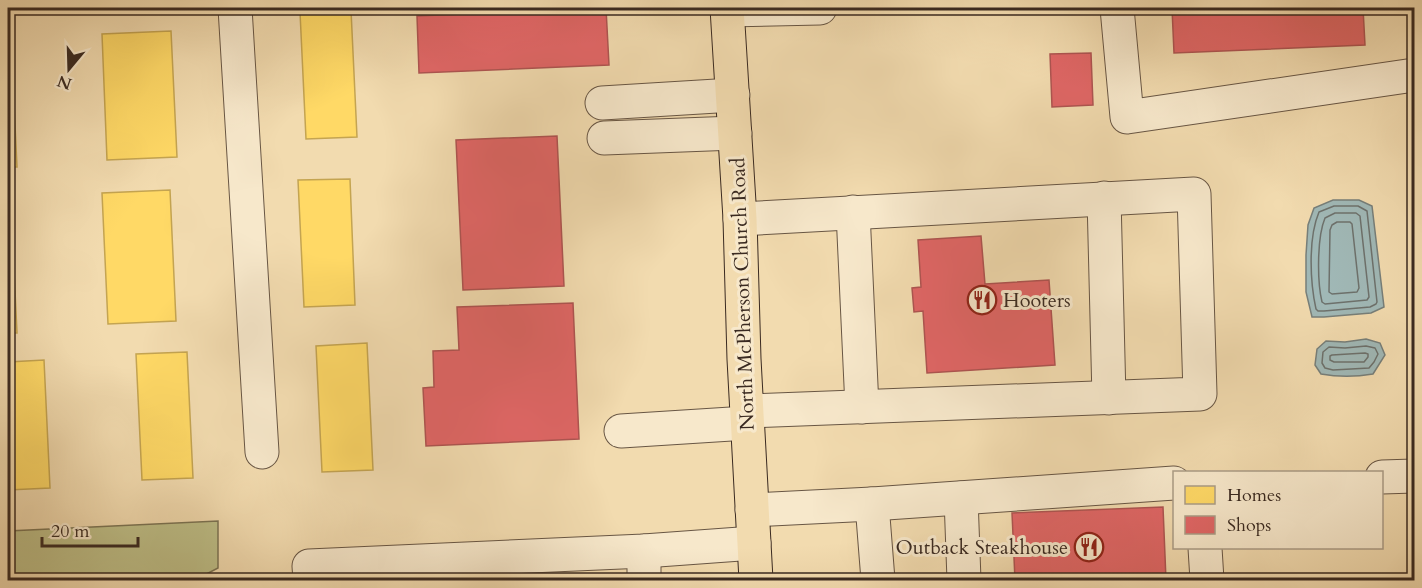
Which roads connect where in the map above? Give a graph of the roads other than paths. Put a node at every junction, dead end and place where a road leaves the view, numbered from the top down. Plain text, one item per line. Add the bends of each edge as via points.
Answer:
1 (235, 8) edge
2 (820, 8) edge
3 (1117, 8) edge
4 (727, 9) edge
5 (1414, 75) edge
6 (733, 95) junction
7 (602, 103) dead end
8 (735, 133) junction
9 (604, 138) dead end
10 (1104, 198) junction
11 (853, 212) junction
12 (740, 219) junction
13 (1109, 398) junction
14 (862, 407) junction
15 (747, 417) junction
16 (621, 431) dead end
17 (262, 452) dead end
18 (1414, 476) edge
19 (1383, 477) edge
20 (1173, 483) edge
21 (962, 498) junction
22 (872, 504) junction
23 (752, 510) junction
24 (754, 543) junction
25 (1205, 549) edge
26 (644, 566) edge
27 (310, 580) edge
28 (756, 580) edge
29 (878, 580) edge
30 (964, 580) edge
31 (1207, 580) edge

1 - 17 lane
2 - 4 lane
3 - 5 lane via 1126,117
4 - 6 main road, North McPherson Church Road
6 - 7 lane
6 - 8 main road, North McPherson Church Road
8 - 9 lane
8 - 12 main road, North McPherson Church Road
10 - 11 lane
10 - 13 lane
10 - 13 lane via 1194,194 1200,394
11 - 12 lane
11 - 14 lane
12 - 15 main road, North McPherson Church Road
13 - 14 lane
14 - 15 lane
15 - 16 lane
15 - 23 main road, North McPherson Church Road
18 - 19 lane
20 - 21 lane
21 - 22 lane
21 - 30 lane
22 - 23 lane
22 - 29 lane
23 - 24 main road, North McPherson Church Road
24 - 26 lane
24 - 28 main road, North McPherson Church Road
25 - 31 lane
26 - 27 lane via 309,566

